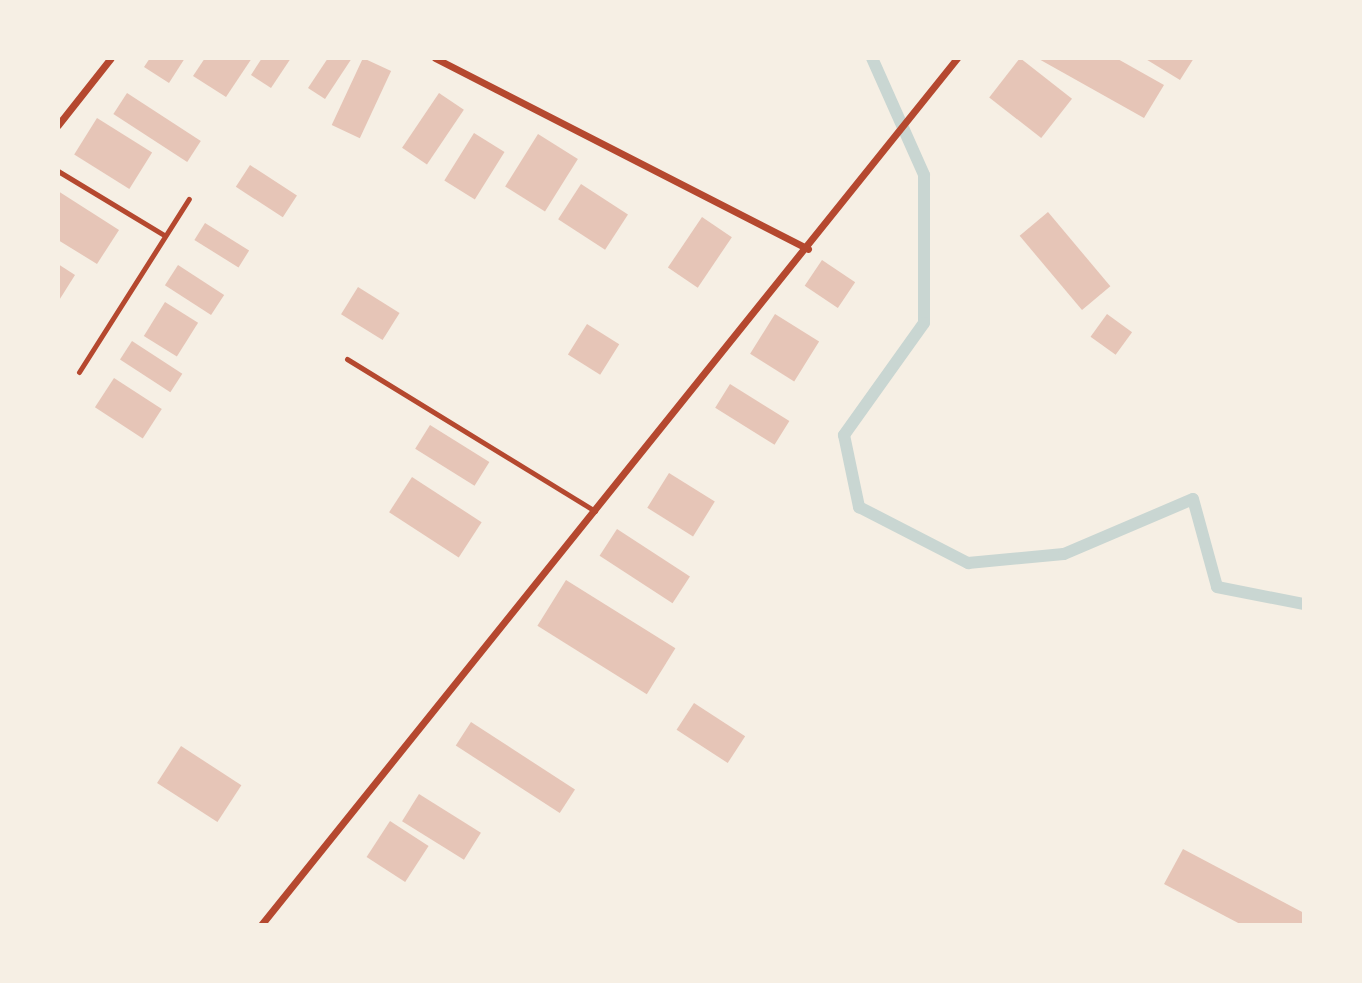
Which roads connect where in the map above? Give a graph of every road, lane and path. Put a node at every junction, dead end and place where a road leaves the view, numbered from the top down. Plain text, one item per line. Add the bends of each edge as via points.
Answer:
1 (111, 58) edge
2 (435, 58) edge
3 (957, 58) edge
4 (58, 125) edge
5 (58, 171) edge
6 (189, 200) dead end
7 (164, 235) junction
8 (808, 249) junction
9 (347, 359) dead end
10 (79, 372) dead end
11 (596, 511) junction
12 (261, 925) edge

1 - 4 street
2 - 8 street
3 - 8 street
5 - 7 lane
6 - 7 lane
7 - 10 lane
8 - 11 street
9 - 11 lane
11 - 12 street

